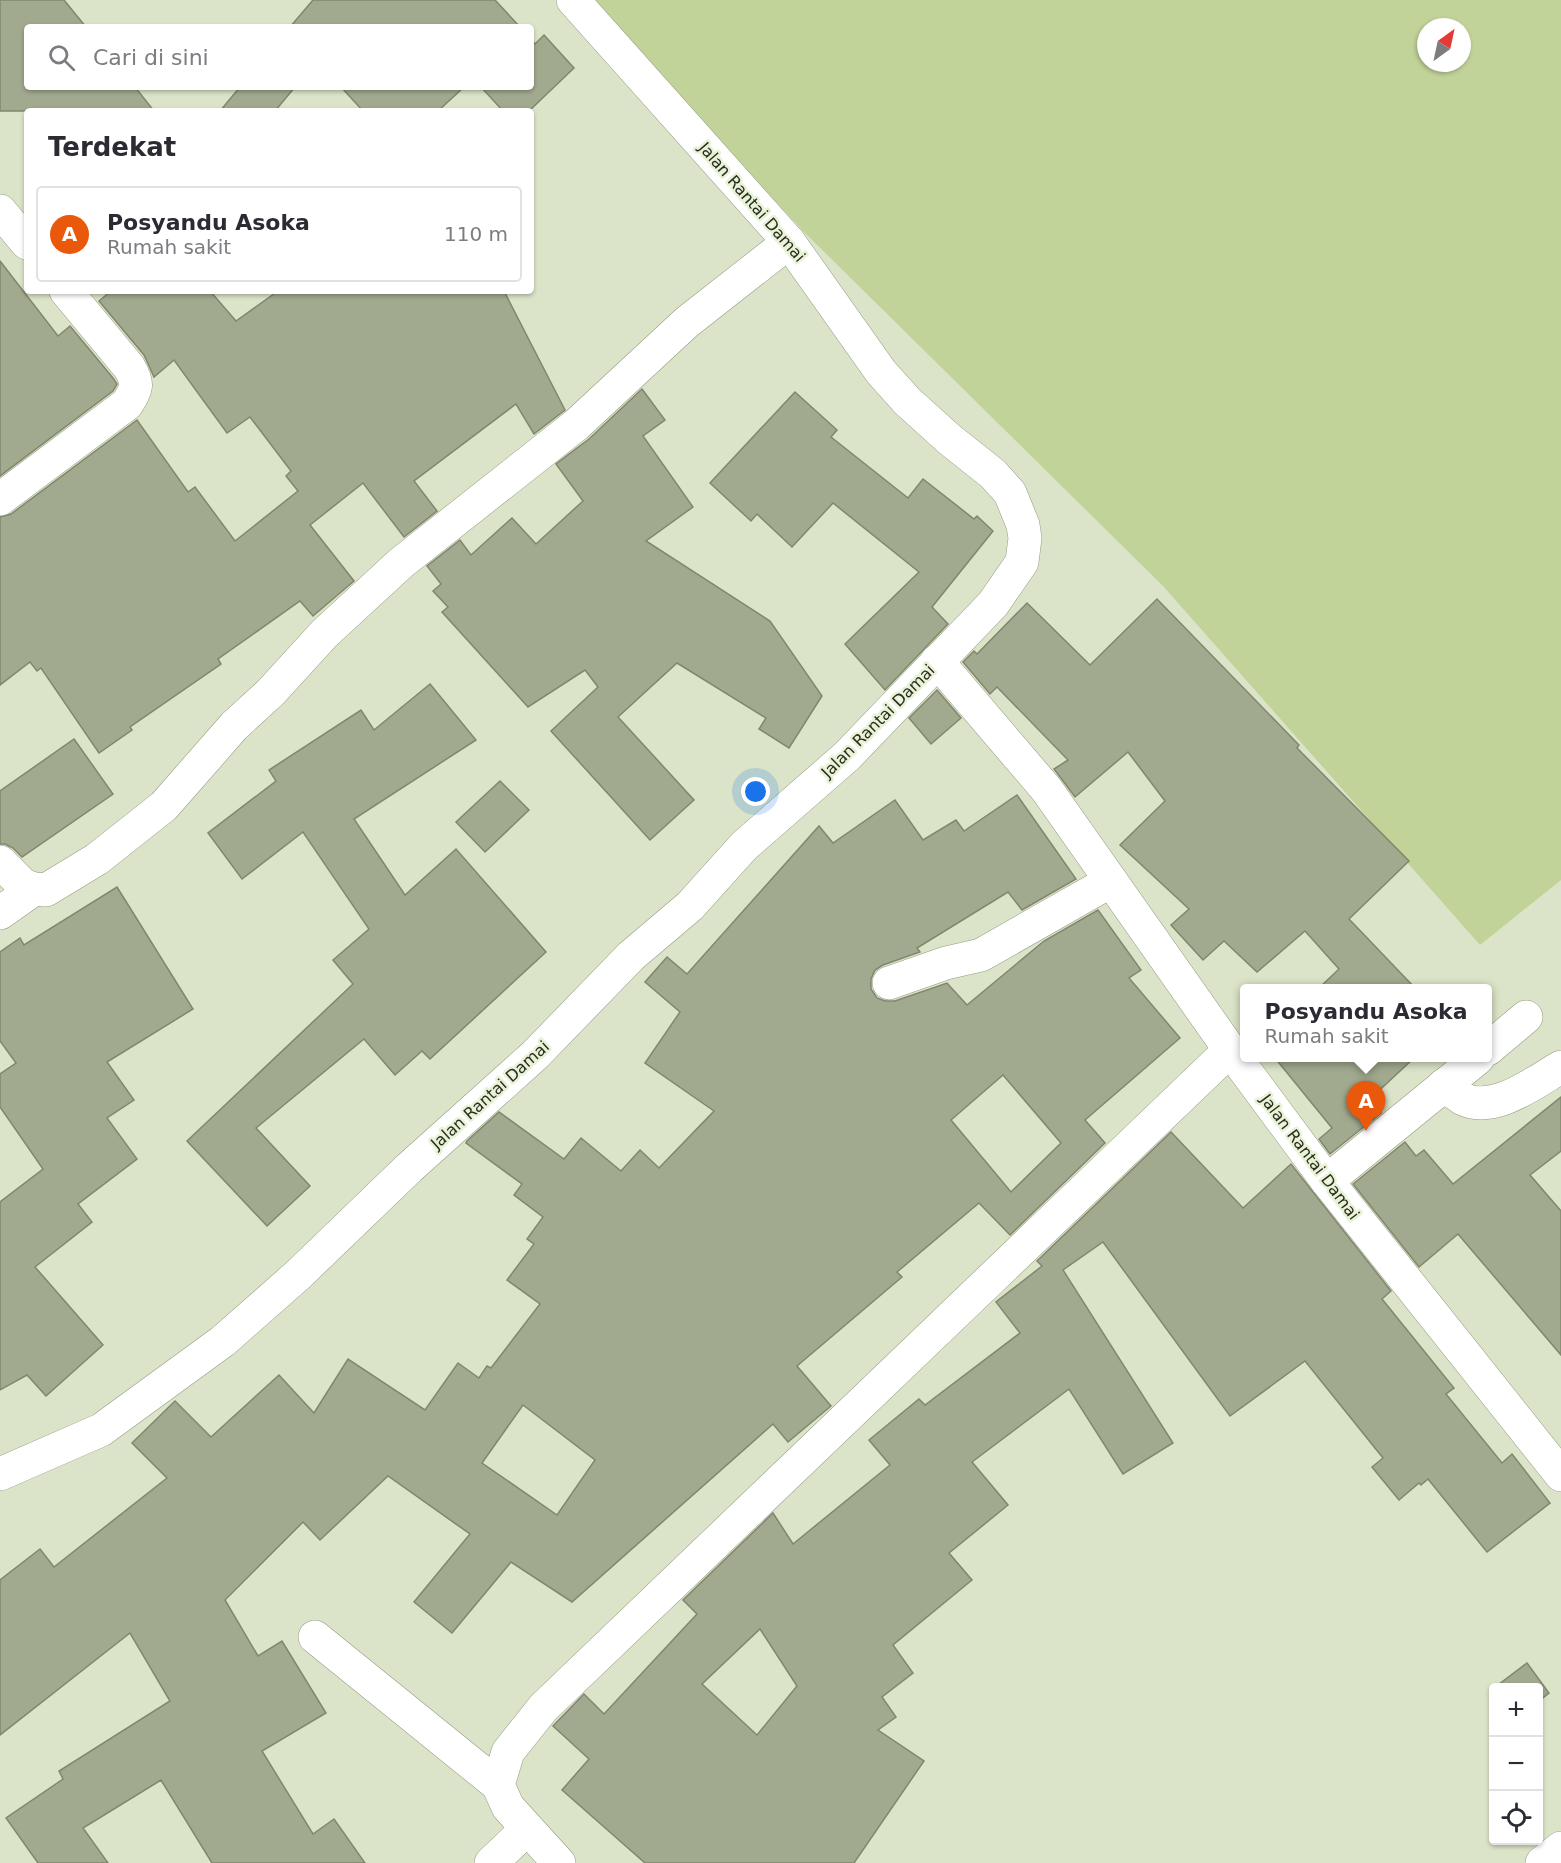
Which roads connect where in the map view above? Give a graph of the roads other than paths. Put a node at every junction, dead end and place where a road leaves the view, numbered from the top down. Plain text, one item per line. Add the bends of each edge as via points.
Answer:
1 (573, 0) edge
2 (0, 211) edge
3 (24, 239) edge
4 (789, 242) junction
5 (68, 294) edge
6 (0, 499) edge
7 (937, 661) junction
8 (0, 862) edge
9 (1111, 881) junction
10 (34, 889) junction
11 (0, 913) edge
12 (889, 983) dead end
13 (1527, 1017) dead end
14 (1492, 1046) edge
15 (1230, 1050) junction
16 (1473, 1062) edge
17 (1561, 1067) edge
18 (1444, 1085) junction
19 (1327, 1181) junction
20 (0, 1474) edge
21 (1561, 1475) edge
22 (315, 1637) dead end
23 (498, 1785) junction
24 (527, 1829) junction
25 (1561, 1848) edge
26 (491, 1863) edge
27 (559, 1863) edge
28 (1542, 1863) edge

1 - 4 street, Jalan Rantai Damai
2 - 3 street
4 - 7 street, Jalan Rantai Damai via 881,372 932,424 993,474 1010,493 1023,525 1022,562 993,604
4 - 10 street via 687,322 576,425 361,599 234,726 164,806 97,859 46,890
5 - 6 street via 129,367 136,379 136,390 127,404
7 - 9 street, Jalan Rantai Damai via 1047,790
7 - 20 street, Jalan Rantai Damai via 847,756 744,846 690,906 631,956 535,1055 223,1341 101,1430
8 - 10 street via 23,885
9 - 12 street via 981,955
9 - 15 street, Jalan Rantai Damai
10 - 11 street
13 - 14 street
15 - 19 street, Jalan Rantai Damai
15 - 23 street via 543,1708 508,1752
16 - 18 street
17 - 18 street via 1498,1102 1464,1099
18 - 19 street
19 - 21 street, Jalan Rantai Damai
22 - 23 street
23 - 24 street via 508,1807
24 - 26 street
24 - 27 street
25 - 28 street

